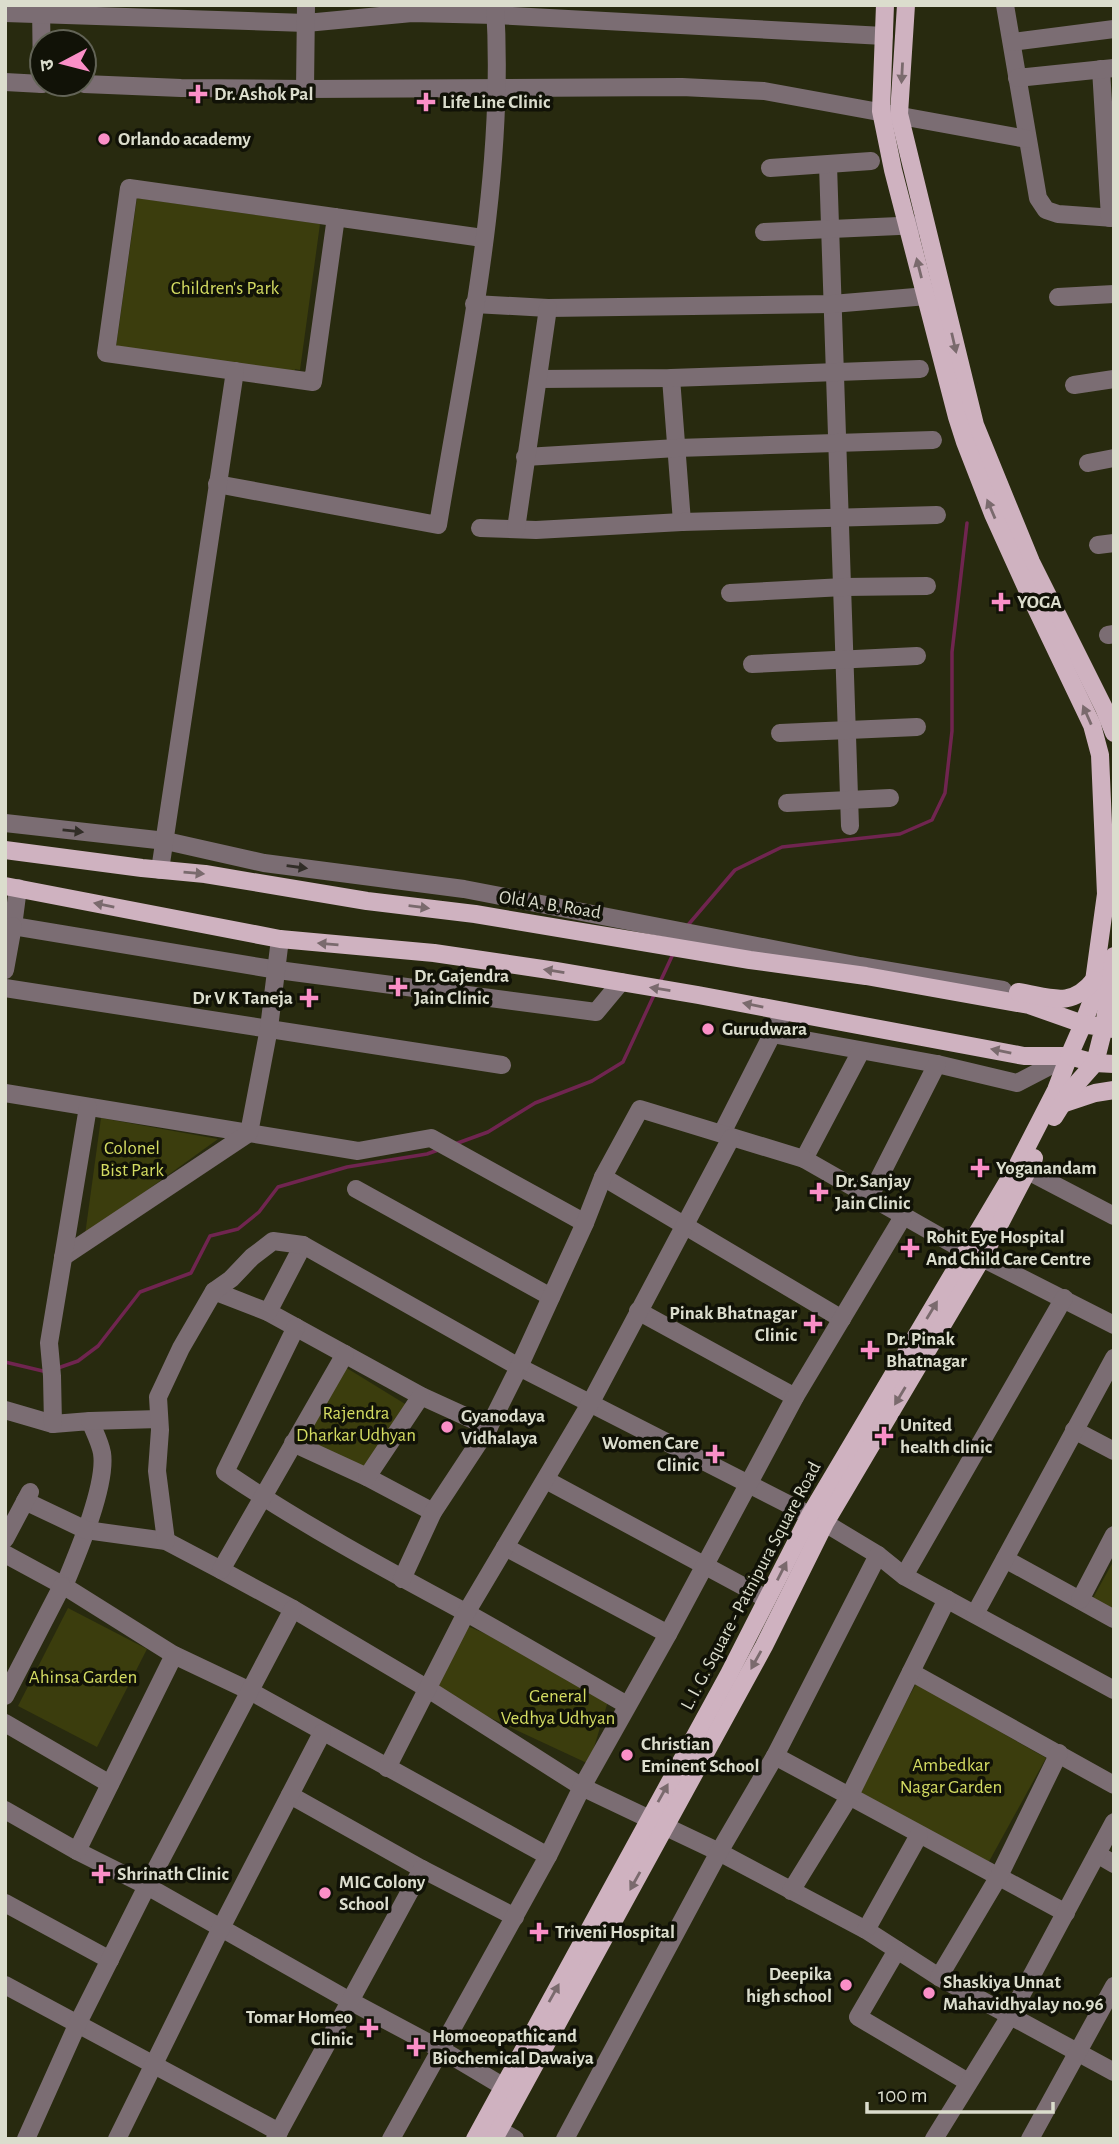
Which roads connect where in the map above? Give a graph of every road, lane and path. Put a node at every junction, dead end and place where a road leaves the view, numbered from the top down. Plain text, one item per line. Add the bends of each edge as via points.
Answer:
1 (885, 5) edge
2 (906, 5) edge
3 (1005, 5) edge
4 (41, 9) edge
5 (411, 9) edge
6 (93, 10) edge
7 (495, 10) edge
8 (153, 11) edge
9 (210, 12) edge
10 (5, 13) edge
11 (262, 13) edge
12 (306, 14) edge
13 (41, 28) edge
14 (1114, 29) edge
15 (884, 36) junction
16 (1012, 42) junction
17 (1107, 69) edge
18 (1017, 78) junction
19 (5, 82) edge
20 (28, 83) edge
21 (98, 85) edge
22 (495, 88) junction
23 (305, 89) junction
24 (881, 111) junction
25 (899, 114) junction
26 (1027, 139) junction
27 (871, 161) dead end
28 (828, 165) junction
29 (770, 168) dead end
30 (336, 218) junction
31 (1112, 218) edge
32 (917, 225) junction
33 (830, 230) junction
34 (764, 232) dead end
35 (483, 239) junction
36 (1114, 294) edge
37 (935, 295) junction
38 (1058, 298) dead end
39 (474, 304) junction
40 (832, 304) junction
41 (548, 308) junction
42 (920, 369) dead end
43 (234, 371) junction
44 (836, 374) junction
45 (671, 378) junction
46 (538, 379) junction
47 (1114, 379) edge
48 (1074, 385) dead end
49 (933, 440) dead end
50 (836, 443) junction
51 (677, 448) junction
52 (525, 457) junction
53 (1114, 458) edge
54 (1088, 463) dead end
55 (217, 484) junction
56 (937, 515) dead end
57 (840, 517) junction
58 (682, 522) junction
59 (480, 528) dead end
60 (516, 529) junction
61 (927, 586) dead end
62 (844, 587) junction
63 (730, 593) dead end
64 (918, 656) dead end
65 (844, 660) junction
66 (752, 664) dead end
67 (917, 727) dead end
68 (846, 730) junction
69 (780, 733) dead end
70 (1108, 737) edge
71 (890, 797) dead end
72 (848, 799) junction
73 (787, 803) dead end
74 (5, 822) edge
75 (850, 826) dead end
76 (166, 841) junction
77 (5, 850) edge
78 (160, 870) junction
79 (11, 887) edge
80 (1110, 894) edge
81 (13, 926) junction
82 (635, 931) junction
83 (280, 940) junction
84 (1114, 956) edge
85 (5, 970) edge
86 (278, 970) junction
87 (621, 982) junction
88 (1106, 982) edge
89 (5, 988) edge
90 (1002, 995) junction
91 (784, 1011) junction
92 (1083, 1024) junction
93 (269, 1028) junction
94 (1109, 1028) edge
95 (772, 1034) junction
96 (861, 1051) junction
97 (1069, 1056) junction
98 (1095, 1063) junction
99 (937, 1064) junction
100 (1114, 1064) edge
101 (502, 1065) dead end
102 (1114, 1090) edge
103 (5, 1093) edge
104 (1062, 1104) junction
105 (88, 1107) junction
106 (249, 1133) junction
107 (726, 1136) junction
108 (804, 1159) junction
109 (1028, 1171) junction
110 (603, 1177) junction
111 (356, 1189) dead end
112 (870, 1196) junction
113 (904, 1215) junction
114 (1114, 1216) edge
115 (585, 1223) junction
116 (684, 1223) junction
117 (303, 1245) junction
118 (974, 1255) junction
119 (63, 1257) junction
120 (214, 1291) junction
121 (551, 1297) junction
122 (1064, 1298) junction
123 (638, 1311) junction
124 (268, 1312) junction
125 (842, 1319) junction
126 (1114, 1325) edge
127 (296, 1327) junction
128 (345, 1354) junction
129 (1114, 1358) edge
130 (519, 1367) junction
131 (421, 1396) junction
132 (795, 1396) junction
133 (591, 1402) junction
134 (5, 1410) edge
135 (159, 1419) junction
136 (90, 1421) junction
137 (53, 1424) junction
138 (489, 1427) junction
139 (1074, 1430) junction
140 (293, 1443) junction
141 (1114, 1451) edge
142 (367, 1477) junction
143 (546, 1480) junction
144 (748, 1483) junction
145 (264, 1499) junction
146 (433, 1512) junction
147 (818, 1519) junction
148 (86, 1530) junction
149 (1114, 1535) edge
150 (5, 1539) edge
151 (166, 1541) junction
152 (505, 1547) junction
153 (5, 1554) edge
154 (878, 1555) junction
155 (1005, 1559) junction
156 (704, 1566) junction
157 (221, 1570) junction
158 (904, 1576) junction
159 (402, 1579) junction
160 (63, 1586) junction
161 (767, 1599) junction
162 (947, 1599) junction
163 (1080, 1600) junction
164 (293, 1609) junction
165 (466, 1613) junction
166 (975, 1614) junction
167 (1114, 1619) edge
168 (668, 1634) junction
169 (174, 1654) junction
170 (911, 1672) junction
171 (428, 1689) junction
172 (1114, 1690) edge
173 (250, 1691) junction
174 (5, 1696) edge
175 (627, 1705) junction
176 (5, 1723) edge
177 (322, 1732) junction
178 (1059, 1753) junction
179 (775, 1756) junction
180 (387, 1768) junction
181 (110, 1784) junction
182 (1114, 1785) edge
183 (582, 1787) junction
184 (290, 1795) junction
185 (849, 1797) junction
186 (5, 1810) edge
187 (657, 1821) junction
188 (1114, 1822) edge
189 (919, 1835) junction
190 (77, 1851) junction
191 (719, 1852) junction
192 (1097, 1854) junction
193 (548, 1856) junction
194 (1114, 1864) edge
195 (422, 1869) junction
196 (999, 1876) junction
197 (147, 1885) junction
198 (791, 1891) junction
199 (5, 1903) edge
200 (1066, 1913) junction
201 (514, 1917) junction
202 (221, 1928) junction
203 (866, 1930) junction
204 (897, 1950) junction
205 (110, 1961) junction
206 (939, 1978) junction
207 (5, 1984) edge
208 (1114, 1986) edge
209 (350, 2001) junction
210 (1010, 2016) junction
211 (78, 2023) junction
212 (442, 2050) junction
213 (1077, 2053) junction
214 (154, 2064) junction
215 (1114, 2072) edge
216 (968, 2082) junction
217 (511, 2091) junction
218 (498, 2132) edge
219 (277, 2135) edge
220 (26, 2139) edge
221 (117, 2139) edge
222 (391, 2139) edge
223 (475, 2139) edge
224 (565, 2139) edge
225 (934, 2139) edge
226 (1030, 2139) edge

1 - 15 main road
2 -> 25 main road
3 - 16 street
4 - 6 street
4 - 10 street
4 - 13 street
5 - 7 street
5 - 12 street
6 - 8 street
7 - 15 street
7 - 22 street
8 - 9 street
9 - 11 street
11 - 12 street
12 - 23 street
14 - 16 street
15 - 24 main road
16 - 18 street
17 - 18 street
17 - 31 street
18 - 26 street
19 - 20 street
21 - 23 street
22 - 23 street
22 - 24 street via 764,90
22 - 35 street via 492,181
24 - 25 street
24 - 32 main road
25 - 26 street
25 - 32 main road
26 - 31 street via 1038,198 1046,210
27 - 28 street
28 - 29 street
28 - 33 street
30 - 35 street
30 - 43 street via 313,382
30 - 43 street via 129,188 106,353
32 - 33 street
32 - 37 main road
33 - 34 street
33 - 40 street
35 - 39 street
36 - 38 street
37 - 40 street
37 - 70 main road via 972,439 1104,708
39 - 41 street
39 - 55 street via 438,525
40 - 41 street
40 - 44 street
41 - 46 street
42 - 44 street
43 - 55 street
44 - 45 street
44 - 50 street
45 - 46 street
45 - 51 street
46 - 52 street
47 - 48 street
49 - 50 street
50 - 51 street
50 - 57 street
51 - 52 street
51 - 58 street
52 - 60 street
53 - 54 street
55 - 76 street
56 - 57 street
57 - 58 street
57 - 62 street
58 - 60 street
59 - 60 street
61 - 62 street
62 - 63 street
62 - 65 street
64 - 65 street
65 - 66 street
65 - 68 street
67 - 68 street
68 - 69 street
68 - 72 street
70 - 80 main road via 1101,777
71 - 72 street
72 - 73 street
72 - 75 street
74 -> 76 street
76 - 78 street
76 -> 82 street via 264,863 464,889
77 - 78 main road, Old A. B. Road
78 -> 82 main road, Old A. B. Road via 367,901
79 - 81 street
83 -> 79 main road
80 - 88 main road
81 - 85 street
81 - 86 street
82 - 90 main road, Old A. B. Road via 866,975
83 - 86 street
87 -> 83 main road via 434,953
84 - 88 main road
86 - 87 street via 596,1012
86 - 93 street
91 -> 87 main road
88 - 90 main road via 1068,999
88 - 92 main road, L. I. G. Square - Patnipura Square Road
88 - 94 main road
89 - 93 street
90 - 92 main road, Old A. B. Road
91 - 95 street
97 -> 91 main road via 1024,1056
92 - 94 main road, Old A. B. Road
92 - 97 main road, L. I. G. Square - Patnipura Square Road
93 - 101 street
93 - 106 street
94 - 98 main road
95 - 96 street
95 - 107 street
96 - 99 street
96 - 108 street
97 - 98 main road
97 - 99 street via 1017,1083
97 - 118 main road, L. I. G. Square - Patnipura Square Road via 1017,1166 977,1230
98 - 100 main road
98 - 104 main road, L. I. G. Square - Patnipura Square Road
99 - 112 street
102 - 104 main road
103 - 105 street
104 - 109 main road, L. I. G. Square - Patnipura Square Road
105 - 106 street
105 - 119 street
106 - 115 street via 358,1151 431,1138
106 - 119 street
107 - 108 street
107 - 110 street via 640,1109
107 - 116 street
108 - 112 street
109 - 114 street
109 - 118 main road, L. I. G. Square - Patnipura Square Road
110 - 115 street
110 - 116 street
111 - 121 street
112 - 113 street
113 - 118 street
113 - 125 street
115 - 121 street
116 - 123 street
116 - 125 street
117 - 120 street via 273,1241
117 - 124 street
117 - 130 street
118 - 122 street
118 - 147 main road, L. I. G. Square - Patnipura Square Road
119 - 137 street via 48,1343
120 - 124 street
120 - 135 street via 158,1398
121 - 130 street
122 - 126 street
122 - 158 street
123 - 132 street
123 - 133 street
124 - 127 street
125 - 132 street
127 - 128 street
127 - 145 street via 225,1472
128 - 131 street
128 - 140 street
129 - 139 street
130 - 133 street
130 - 138 street
131 - 138 street
131 - 142 street
132 - 144 street
133 - 143 street
133 - 144 street
134 - 137 street
135 - 136 street
135 - 151 street via 157,1471
136 - 137 street
136 - 148 street via 102,1453 102,1469
138 - 146 street
139 - 141 street
139 - 155 street
140 - 142 street
140 - 145 street
142 - 146 street
143 - 152 street
143 - 156 street
144 - 147 street
144 - 156 street
145 - 157 street
145 - 159 street
146 - 159 street
147 - 154 street
161 -> 147 main road, L. I. G. Square - Patnipura Square Road
147 -> 187 main road, L. I. G. Square - Patnipura Square Road via 764,1646
148 - 150 street via 28,1497
148 - 151 street
148 - 160 street
149 - 163 street
151 - 157 street
152 - 165 street
152 - 168 street
153 - 160 street
154 - 158 street
154 - 179 street
155 - 163 street
155 - 166 street
156 - 161 street
156 - 168 street
157 - 164 street
158 - 162 street
159 - 165 street
160 - 169 street
160 - 174 street
187 -> 161 main road, L. I. G. Square - Patnipura Square Road
162 - 166 street
162 - 170 street
163 - 167 street
164 - 171 street
164 - 173 street
165 - 171 street
165 - 175 street
166 - 172 street
168 - 175 street
169 - 173 street
169 - 181 street
170 - 178 street
170 - 185 street
171 - 180 street
171 - 183 street
173 - 177 street
173 - 197 street
175 - 183 street
176 - 181 street
177 - 180 street
177 - 184 street
178 - 182 street
178 - 196 street
179 - 185 street
179 - 191 street
180 - 193 street
181 - 190 street
183 - 187 street
183 - 193 street
184 - 195 street
184 - 202 street
185 - 189 street
185 - 198 street
186 - 190 street
187 - 191 street
187 - 217 main road, L. I. G. Square - Patnipura Square Road
188 - 192 street
189 - 196 street
189 - 203 street
190 - 197 street
191 - 198 street
191 - 224 street
192 - 194 street
192 - 200 street
193 - 201 street
195 - 201 street
195 - 209 street
196 - 200 street
196 - 206 street
197 - 202 street
197 - 205 street
198 - 203 street
199 - 205 street
200 - 210 street
201 - 212 street
202 - 209 street
202 - 214 street
203 - 204 street
204 - 206 street
204 - 216 street via 858,2017
205 - 211 street
206 - 210 street
207 - 211 street
208 - 213 street
209 - 212 street
209 - 219 street
210 - 213 street
210 - 216 street
211 - 214 street
211 - 220 street
212 - 217 street
212 - 222 street
213 - 215 street
213 - 226 street
214 - 219 street
214 - 221 street
216 - 225 street
217 - 218 main road, L. I. G. Square - Patnipura Square Road
218 - 223 main road, L. I. G. Square - Patnipura Square Road

